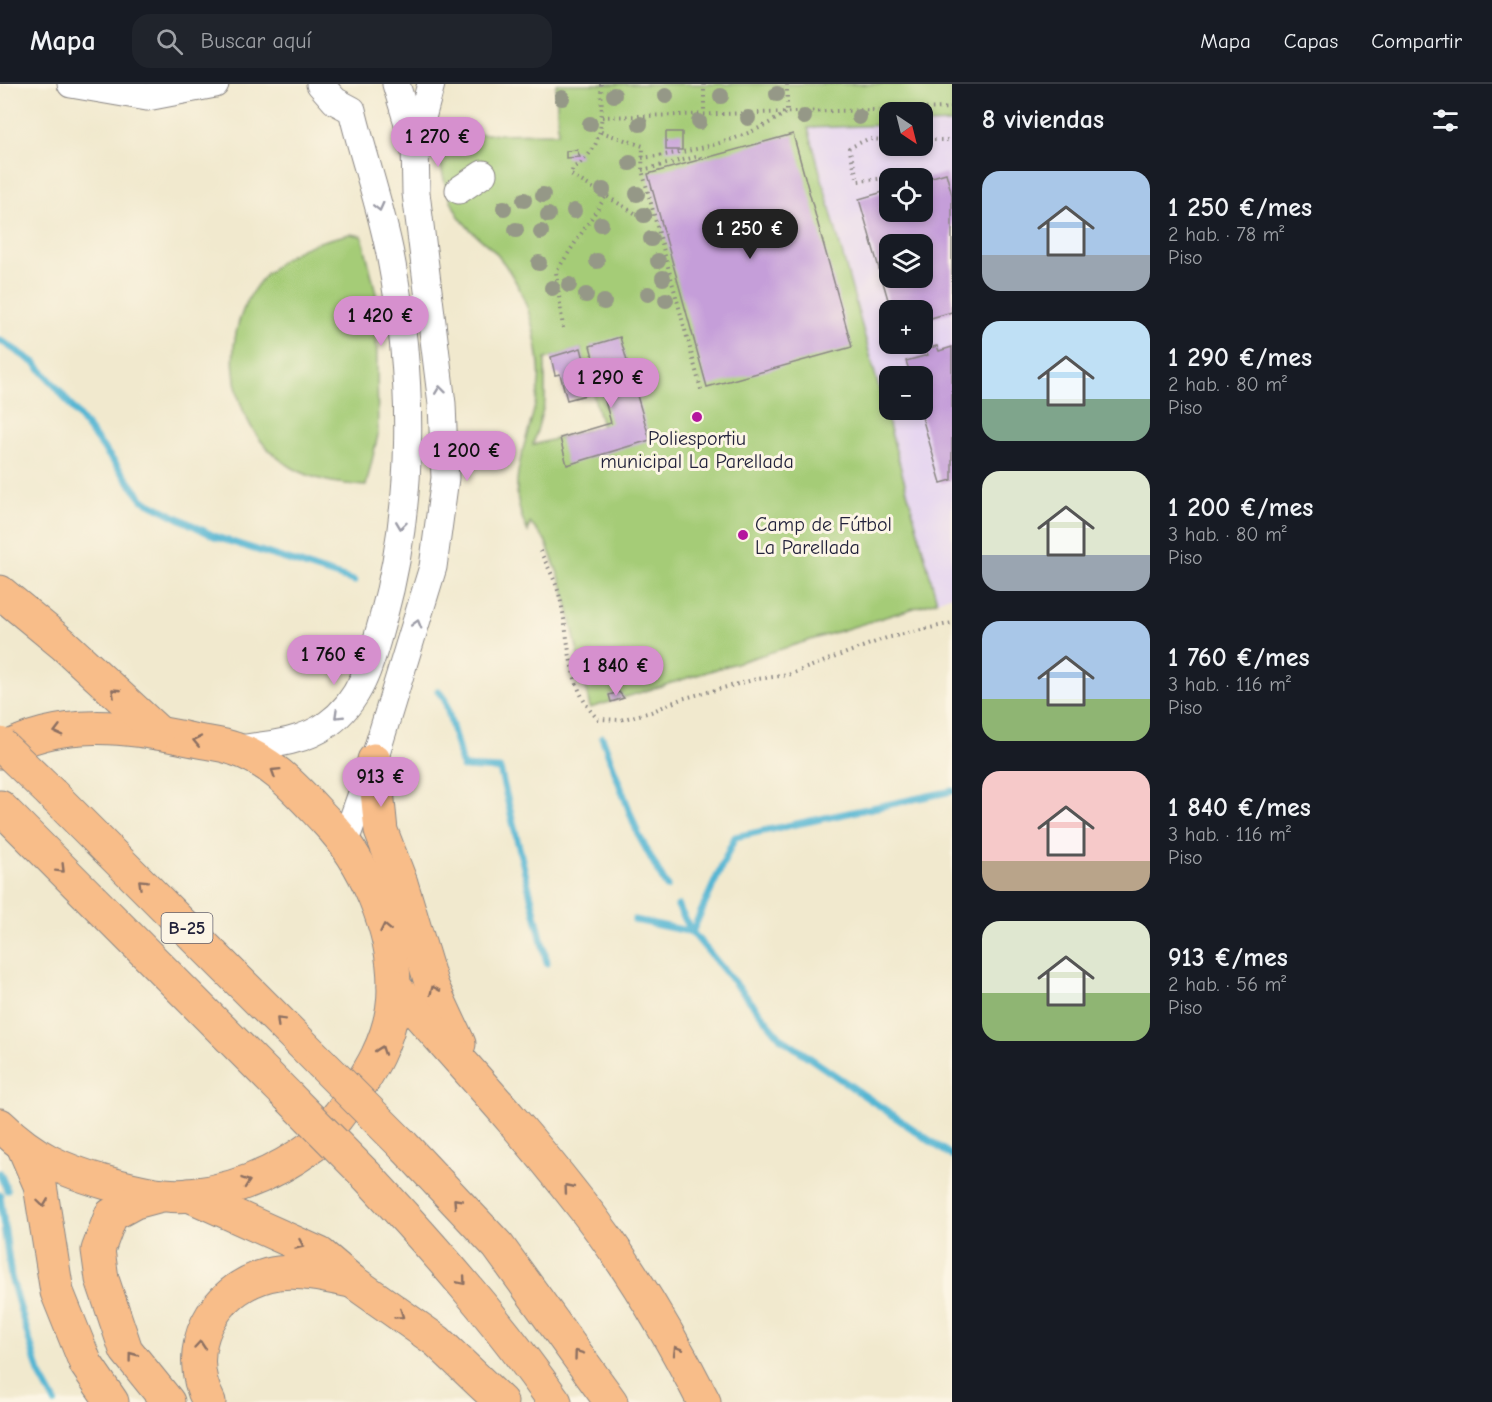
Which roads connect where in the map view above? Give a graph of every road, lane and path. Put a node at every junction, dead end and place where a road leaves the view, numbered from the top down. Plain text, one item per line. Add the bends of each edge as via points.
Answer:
1 (70, 84) edge
2 (215, 84) edge
3 (320, 84) edge
4 (396, 84) edge
5 (431, 84) edge
6 (602, 84) edge
7 (704, 84) edge
8 (787, 84) edge
9 (952, 108) edge
10 (787, 112) junction
11 (704, 114) junction
12 (602, 117) junction
13 (601, 132) junction
14 (879, 140) edge
15 (933, 140) edge
16 (952, 140) edge
17 (415, 144) junction
18 (642, 158) junction
19 (701, 159) dead end
20 (642, 170) junction
21 (483, 174) dead end
22 (879, 178) edge
23 (459, 190) dead end
24 (606, 196) junction
25 (654, 216) junction
26 (563, 328) dead end
27 (702, 393) dead end
28 (540, 551) dead end
29 (0, 591) edge
30 (952, 623) edge
31 (158, 732) junction
32 (0, 744) edge
33 (237, 749) junction
34 (0, 753) edge
35 (374, 760) junction
36 (10, 817) edge
37 (345, 841) junction
38 (394, 986) junction
39 (477, 1081) junction
40 (0, 1125) edge
41 (24, 1148) junction
42 (176, 1195) junction
43 (352, 1281) junction
44 (112, 1402) edge
45 (168, 1402) edge
46 (209, 1402) edge
47 (501, 1402) edge
48 (555, 1402) edge
49 (611, 1402) edge
50 (704, 1402) edge

1 - 2 street via 147,97
3 -> 33 street via 335,101 352,110 391,258 408,393 405,496 392,586 360,688 344,710 310,734 286,742
4 - 17 street
5 - 17 street
6 - 12 path
7 - 11 path
8 - 10 path
9 - 10 path
10 - 11 path
10 - 18 path via 764,128 684,153
11 - 12 path
12 - 13 path
13 - 18 path via 643,146
13 - 24 path via 587,159 573,168 571,175
14 - 22 path via 868,139 849,148 858,180
15 - 16 path
35 -> 17 street via 433,567 445,478 442,404 416,192
18 - 20 path
19 - 20 path via 700,156
20 - 25 path
21 - 23 street
24 - 25 path via 638,215
24 - 26 path via 556,272
25 - 27 path
28 - 30 path via 559,593 572,668 585,706 598,719 620,720 681,699 788,675 886,638
31 -> 29 main road
33 -> 31 main road
31 -> 34 main road via 110,727 64,729
49 -> 32 main road, B-25, bridge via 498,1246 401,1143
37 -> 33 main road via 282,775
35 - 37 street
39 -> 35 main road via 432,986 381,831
36 -> 48 main road, B-25, bridge via 427,1240 509,1337
38 -> 37 main road via 385,923
38 - 39 main road
42 -> 38 main road via 227,1188 268,1175 316,1144 377,1060 389,1026
50 -> 39 main road via 684,1362 611,1247 573,1194
40 - 41 main road
41 - 42 main road via 57,1168 131,1189
41 -> 44 main road via 40,1185 57,1292 86,1365
42 -> 43 main road via 320,1254
45 -> 42 main road via 126,1350 102,1279 98,1250 111,1215 135,1202
46 -> 43 main road via 199,1343 203,1328 229,1296 245,1284 269,1275 297,1272
43 -> 47 main road via 437,1341

